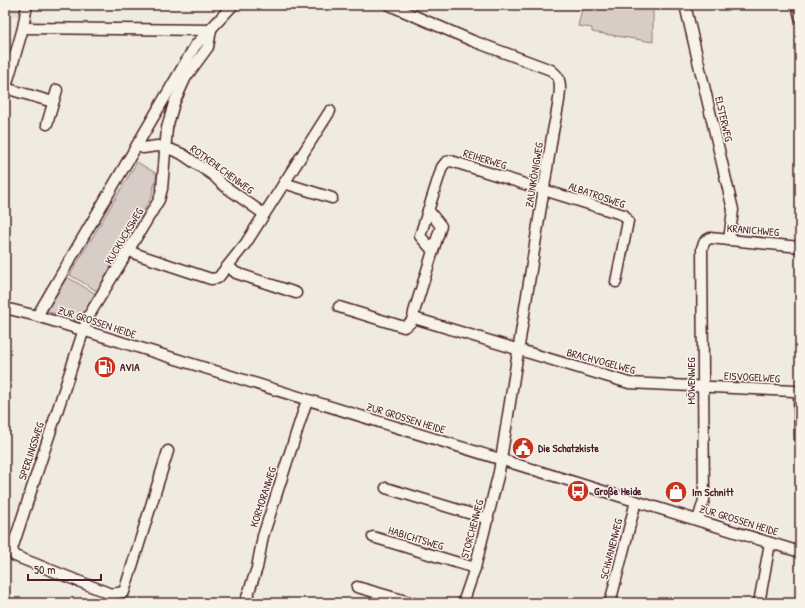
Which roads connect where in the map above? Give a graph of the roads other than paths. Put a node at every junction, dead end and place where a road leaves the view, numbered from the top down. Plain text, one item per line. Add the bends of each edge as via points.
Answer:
1 (27, 5) edge
2 (233, 5) edge
3 (389, 5) edge
4 (686, 5) edge
5 (797, 5) edge
6 (800, 17) edge
7 (23, 28) junction
8 (211, 30) junction
9 (5, 89) edge
10 (57, 90) dead end
11 (53, 102) junction
12 (330, 111) dead end
13 (47, 124) dead end
14 (137, 145) junction
15 (165, 147) junction
16 (284, 182) junction
17 (544, 190) junction
18 (332, 198) dead end
19 (428, 210) junction
20 (264, 214) junction
21 (730, 240) junction
22 (704, 241) joint
23 (800, 247) edge
24 (129, 250) junction
25 (433, 251) junction
26 (228, 266) junction
27 (616, 282) dead end
28 (296, 293) dead end
29 (339, 307) dead end
30 (5, 308) edge
31 (37, 316) junction
32 (414, 318) junction
33 (83, 331) junction
34 (518, 350) junction
35 (704, 387) junction
36 (307, 400) junction
37 (800, 441) edge
38 (168, 451) dead end
39 (501, 460) junction
40 (386, 488) dead end
41 (636, 501) junction
42 (488, 519) junction
43 (698, 520) junction
44 (373, 537) dead end
45 (770, 543) junction
46 (800, 552) edge
47 (475, 568) junction
48 (357, 587) dead end
49 (245, 603) edge
50 (413, 603) edge
51 (463, 603) edge
52 (610, 603) edge
53 (759, 603) edge

1 - 7 street
2 - 8 street, KUCKUCKSWEG
3 - 17 street, ZAUNKÖNIGWEG via 473,41 551,70 557,76 560,88
4 - 21 street, ELSTERWEG via 733,210
5 - 6 street
7 - 8 street
7 - 9 street
8 - 14 street, KUCKUCKSWEG via 195,46
8 - 15 street, KUCKUCKSWEG via 208,46 186,77 174,103
9 - 11 street
10 - 11 street
11 - 13 street
12 - 16 street
14 - 15 street via 144,148
14 - 31 street, KUCKUCKSWEG
15 - 20 street, ROTKEHLCHENWEG via 182,154
15 - 24 street, KUCKUCKSWEG via 159,200
16 - 18 street
16 - 20 street
17 - 19 street, REIHERWEG via 451,161 442,167
17 - 27 street, ALBATROSWEG via 624,215 628,221
17 - 34 street, ZAUNKÖNIGWEG
19 - 25 street via 441,226
19 - 25 street, REIHERWEG via 420,236
20 - 26 street
21 - 22 street, KRANICHWEG via 710,238
21 - 23 street, KRANICHWEG
22 - 35 street, MÖWENWEG
24 - 26 street via 211,279 218,278
24 - 33 street, KUCKUCKSWEG via 88,317
25 - 32 street
26 - 28 street via 236,273
29 - 32 street via 404,327
30 - 31 street, ZUR GROSSEN HEIDE
31 - 33 street, ZUR GROSSEN HEIDE
32 - 34 street
33 - 36 street, ZUR GROSSEN HEIDE
33 - 38 street, SPERLINGSWEG via 12,549 15,556 111,594 124,592
34 - 35 street, BRACHVOGELWEG via 629,383
34 - 39 street, ZAUNKÖNIGWEG
35 - 37 street, EISVOGELWEG via 799,394
35 - 43 street, MÖWENWEG via 704,500
36 - 39 street, ZUR GROSSEN HEIDE
36 - 49 street, KORMORANWEG via 263,536 257,568
39 - 41 street, ZUR GROSSEN HEIDE
39 - 42 street, STORCHENWEG
40 - 42 street
41 - 43 street, ZUR GROSSEN HEIDE
41 - 52 street, SCHWANENWEG
42 - 47 street, STORCHENWEG
43 - 45 street, ZUR GROSSEN HEIDE
44 - 47 street, HABICHTSWEG
45 - 46 street, ZUR GROSSEN HEIDE
45 - 53 street
47 - 51 street, STORCHENWEG
48 - 50 street

